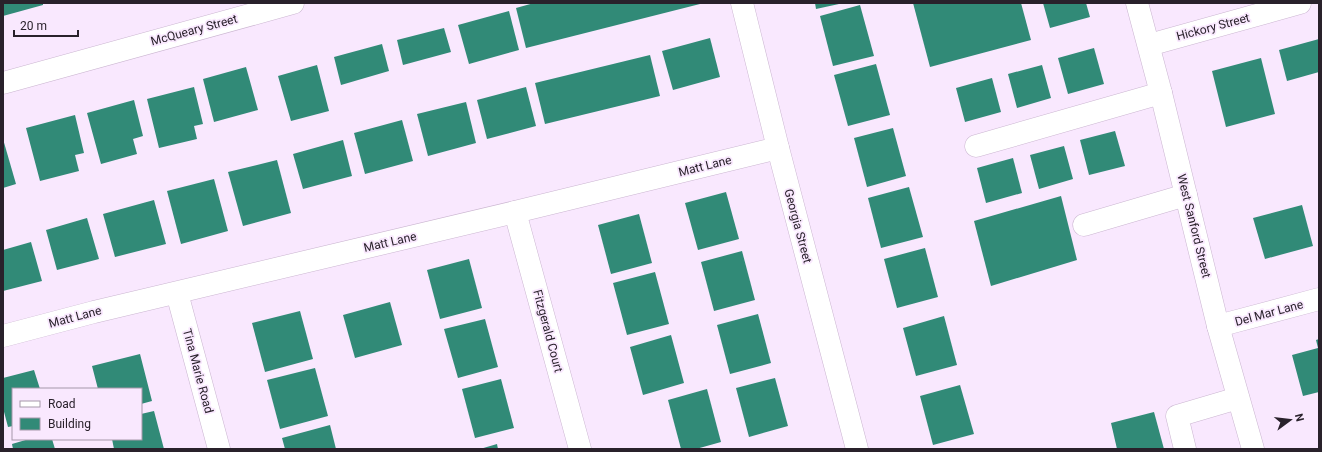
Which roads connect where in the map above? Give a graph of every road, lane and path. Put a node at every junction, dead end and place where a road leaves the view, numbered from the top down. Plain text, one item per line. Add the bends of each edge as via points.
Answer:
1 (293, 3) edge
2 (742, 3) edge
3 (1137, 3) edge
4 (1300, 3) edge
5 (1148, 45) junction
6 (3, 83) edge
7 (1161, 92) junction
8 (976, 146) dead end
9 (778, 148) junction
10 (1186, 195) junction
11 (515, 212) junction
12 (1084, 224) dead end
13 (177, 293) junction
14 (1319, 299) edge
15 (1218, 326) junction
16 (3, 336) edge
17 (1238, 398) junction
18 (219, 449) edge
19 (580, 449) edge
20 (857, 449) edge
21 (1186, 449) edge
22 (1253, 449) edge

1 - 6 street, McQueary Street
2 - 9 street, Georgia Street
3 - 5 street, West Sanford Street
4 - 5 street, Hickory Street
5 - 7 street, West Sanford Street
7 - 8 street
7 - 10 street, West Sanford Street
9 - 11 street, Matt Lane
9 - 20 street, Georgia Street
10 - 12 street
10 - 15 street, West Sanford Street
11 - 13 street, Matt Lane
11 - 19 street, Fitzgerald Court
13 - 16 street, Matt Lane
13 - 18 street, Tina Marie Road
14 - 15 street, Del Mar Lane
15 - 17 street, West Sanford Street
17 - 21 street via 1177,416
17 - 22 street, West Sanford Street

